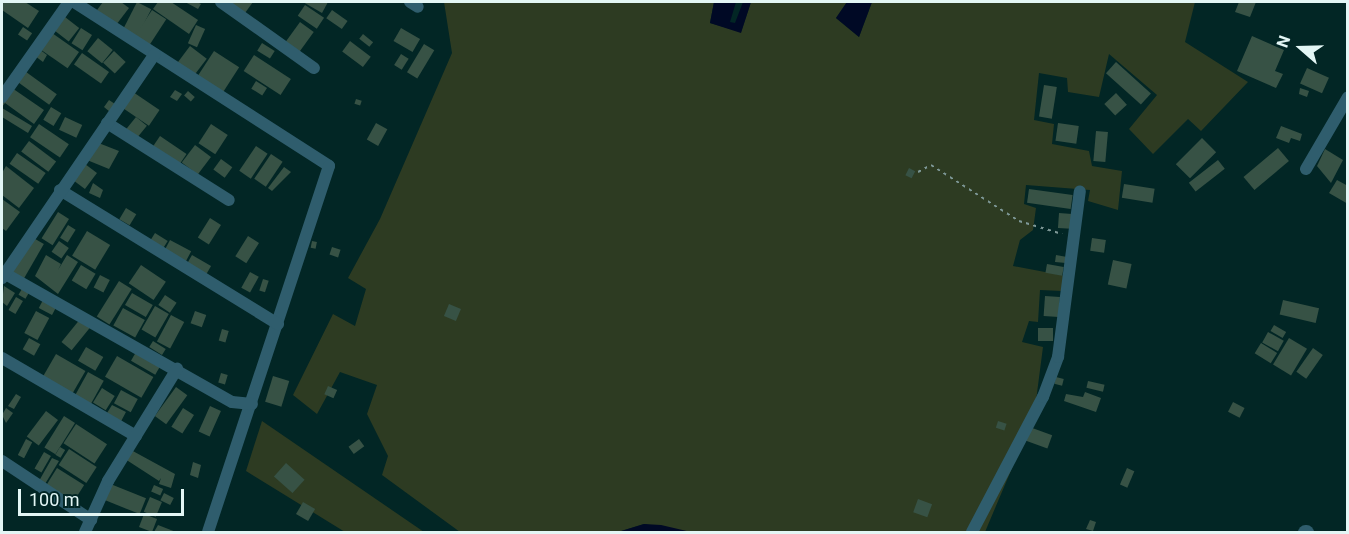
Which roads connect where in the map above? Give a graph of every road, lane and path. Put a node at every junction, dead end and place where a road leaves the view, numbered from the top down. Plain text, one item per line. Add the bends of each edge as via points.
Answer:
1 (69, 2) edge
2 (74, 2) edge
3 (221, 2) edge
4 (155, 54) junction
5 (314, 68) dead end
6 (1347, 97) edge
7 (2, 98) edge
8 (107, 123) junction
9 (1306, 169) dead end
10 (918, 172) dead end
11 (60, 190) junction
12 (1080, 191) dead end
13 (229, 200) dead end
14 (1074, 236) junction
15 (2, 274) edge
16 (278, 324) junction
17 (2, 358) edge
18 (177, 369) junction
19 (252, 404) junction
20 (136, 436) junction
21 (2, 461) edge
22 (91, 520) junction
23 (85, 532) edge
24 (208, 532) edge
25 (972, 532) edge

1 - 7 street
2 - 4 street
3 - 5 street
4 - 8 street
4 - 16 street via 329,166
6 - 9 street
8 - 11 street
8 - 13 street
10 - 14 path via 931,165 1019,221
11 - 15 street
11 - 16 street
12 - 14 street
14 - 25 street via 1058,357 1043,397
15 - 18 street
16 - 19 street
17 - 20 street
18 - 19 street via 232,402
18 - 20 street
19 - 24 street
20 - 22 street via 108,481
21 - 22 street
22 - 23 street

